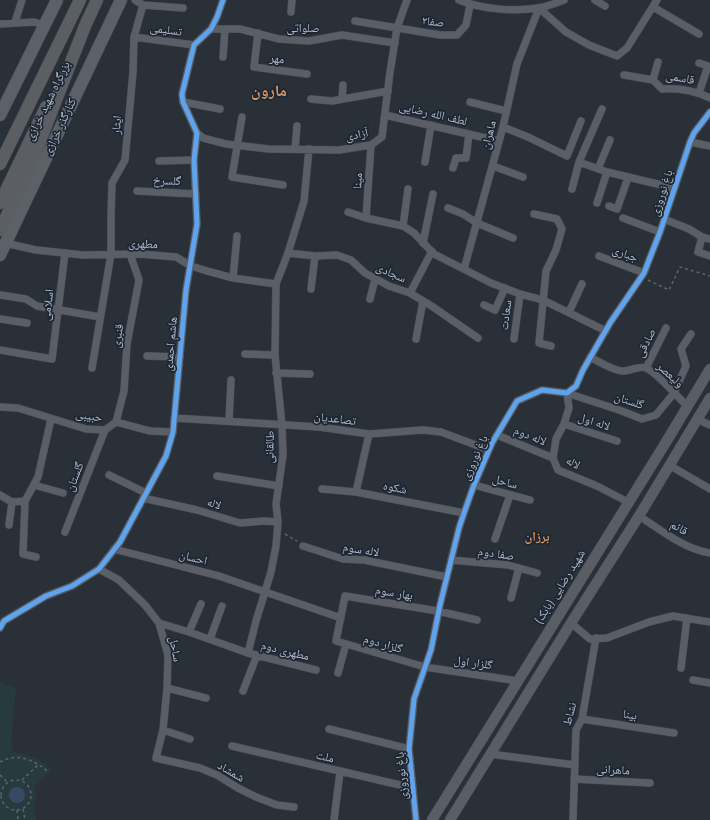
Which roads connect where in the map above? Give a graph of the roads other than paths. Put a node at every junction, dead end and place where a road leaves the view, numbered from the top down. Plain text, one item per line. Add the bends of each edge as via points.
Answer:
1 (22, 0) edge
2 (57, 0) edge
3 (80, 0) edge
4 (97, 0) edge
5 (121, 0) edge
6 (135, 0) edge
7 (224, 0) edge
8 (292, 0) edge
9 (408, 0) edge
10 (459, 0) edge
11 (564, 0) edge
12 (595, 0) edge
13 (657, 0) edge
14 (470, 4) junction
15 (143, 5) junction
16 (606, 6) dead end
17 (653, 7) junction
18 (183, 8) dead end
19 (539, 8) junction
20 (291, 12) dead end
21 (87, 21) junction
22 (355, 21) dead end
23 (15, 22) junction
24 (0, 24) edge
25 (44, 25) junction
26 (397, 28) junction
27 (210, 29) junction
28 (226, 29) junction
29 (258, 34) junction
30 (699, 34) dead end
31 (134, 36) junction
32 (395, 43) junction
33 (194, 45) junction
34 (223, 57) dead end
35 (658, 62) dead end
36 (699, 63) dead end
37 (307, 74) dead end
38 (624, 75) dead end
39 (653, 80) junction
40 (40, 81) junction
41 (343, 85) dead end
42 (388, 91) junction
43 (699, 92) junction
44 (710, 98) edge
45 (311, 99) dead end
46 (342, 99) junction
47 (3, 100) edge
48 (183, 102) junction
49 (470, 102) dead end
50 (220, 109) dead end
51 (602, 109) dead end
52 (506, 111) junction
53 (710, 112) edge
54 (0, 115) edge
55 (385, 115) junction
56 (242, 117) dead end
57 (581, 121) dead end
58 (431, 125) junction
59 (297, 126) dead end
60 (503, 127) junction
61 (197, 133) junction
62 (469, 134) junction
63 (610, 140) dead end
64 (499, 141) junction
65 (690, 142) junction
66 (238, 145) junction
67 (371, 145) junction
68 (710, 146) edge
69 (295, 149) junction
70 (309, 149) junction
71 (0, 151) edge
72 (194, 160) junction
73 (159, 161) dead end
74 (425, 162) dead end
75 (579, 162) junction
76 (0, 164) edge
77 (493, 166) junction
78 (453, 168) dead end
79 (598, 169) junction
80 (607, 172) junction
81 (523, 177) dead end
82 (628, 178) junction
83 (283, 185) dead end
84 (674, 188) junction
85 (408, 189) dead end
86 (572, 189) dead end
87 (137, 191) dead end
88 (196, 194) junction
89 (433, 194) dead end
90 (597, 202) dead end
91 (0, 203) edge
92 (608, 206) dead end
93 (448, 208) dead end
94 (348, 212) dead end
95 (534, 214) dead end
96 (366, 218) junction
97 (623, 218) dead end
98 (664, 219) junction
99 (477, 223) junction
100 (403, 226) junction
101 (0, 230) edge
102 (660, 232) junction
103 (237, 236) dead end
104 (702, 237) junction
105 (513, 238) dead end
106 (710, 239) edge
107 (5, 243) junction
108 (423, 244) junction
109 (432, 251) junction
110 (65, 253) junction
111 (288, 253) junction
112 (110, 254) junction
113 (130, 254) junction
114 (0, 255) edge
115 (315, 256) junction
116 (599, 256) dead end
117 (710, 256) edge
118 (191, 266) junction
119 (464, 269) junction
120 (644, 273) junction
121 (233, 278) junction
122 (375, 279) junction
123 (276, 284) junction
124 (582, 284) dead end
125 (505, 288) junction
126 (311, 289) dead end
127 (410, 293) junction
128 (520, 294) junction
129 (0, 295) edge
130 (370, 299) dead end
131 (543, 300) junction
132 (423, 301) junction
133 (484, 305) dead end
134 (58, 310) junction
135 (568, 312) junction
136 (100, 317) junction
137 (0, 319) edge
138 (27, 323) dead end
139 (666, 328) dead end
140 (606, 331) junction
141 (691, 334) dead end
142 (478, 338) dead end
143 (416, 339) dead end
144 (514, 340) dead end
145 (550, 346) dead end
146 (0, 350) edge
147 (245, 354) dead end
148 (275, 355) junction
149 (147, 356) dead end
150 (180, 357) junction
151 (590, 357) junction
152 (92, 368) dead end
153 (646, 368) junction
154 (710, 369) edge
155 (276, 373) junction
156 (310, 374) dead end
157 (231, 380) dead end
158 (567, 393) junction
159 (674, 393) junction
160 (710, 398) edge
161 (687, 406) junction
162 (0, 407) edge
163 (174, 418) junction
164 (51, 419) junction
165 (697, 419) junction
166 (116, 422) junction
167 (229, 422) junction
168 (564, 424) junction
169 (282, 425) junction
170 (710, 425) edge
171 (105, 430) junction
172 (173, 432) junction
173 (369, 434) junction
174 (497, 435) junction
175 (616, 441) dead end
176 (663, 446) junction
177 (489, 450) junction
178 (676, 454) junction
179 (553, 458) junction
180 (669, 465) junction
181 (109, 475) dead end
182 (217, 476) dead end
183 (34, 484) junction
184 (474, 485) junction
185 (279, 486) junction
186 (322, 489) dead end
187 (710, 489) edge
188 (356, 492) junction
189 (63, 493) dead end
190 (0, 495) edge
191 (145, 495) junction
192 (510, 495) junction
193 (530, 500) dead end
194 (25, 501) junction
195 (12, 502) junction
196 (628, 502) junction
197 (464, 513) junction
198 (639, 516) junction
199 (9, 525) dead end
200 (278, 526) junction
201 (65, 532) dead end
202 (495, 539) dead end
203 (303, 546) road end
204 (114, 549) junction
205 (710, 553) edge
206 (36, 557) dead end
207 (451, 560) junction
208 (519, 568) junction
209 (99, 569) junction
210 (536, 573) dead end
211 (447, 577) junction
212 (264, 592) junction
213 (511, 598) dead end
214 (201, 604) dead end
215 (222, 606) dead end
216 (438, 611) junction
217 (340, 618) junction
218 (687, 618) junction
219 (477, 620) dead end
220 (710, 622) edge
221 (1, 623) edge
222 (158, 623) junction
223 (571, 623) junction
224 (189, 632) junction
225 (596, 638) junction
226 (210, 639) junction
227 (346, 644) junction
228 (248, 653) junction
229 (257, 655) junction
230 (425, 667) junction
231 (681, 668) dead end
232 (316, 670) dead end
233 (338, 673) dead end
234 (693, 680) dead end
235 (518, 681) junction
236 (710, 682) edge
237 (167, 688) junction
238 (243, 691) dead end
239 (206, 698) dead end
240 (582, 719) junction
241 (329, 729) dead end
242 (163, 730) junction
243 (674, 733) dead end
244 (190, 739) dead end
245 (232, 746) dead end
246 (409, 749) junction
247 (490, 754) junction
248 (156, 758) joint
249 (575, 765) junction
250 (340, 772) junction
251 (574, 779) junction
252 (650, 783) dead end
253 (413, 788) junction
254 (294, 807) dead end
255 (334, 820) edge
256 (416, 820) edge
257 (432, 820) edge
258 (450, 820) edge
259 (573, 820) edge

1 - 23 street
2 - 25 main road
3 - 40 highway, بزرگراه شهید خرازی
4 - 21 highway, بزرگراه شهید خرازی
5 - 107 main road, کنارگذر خرازی
6 - 15 street
7 - 27 street
8 - 20 street
9 - 26 street, آزادی
10 - 14 street
11 - 19 street
12 - 16 street
13 - 17 street
14 - 19 street via 513,10
14 - 26 street, صفا۲ via 466,25 457,35
15 - 18 street
15 - 31 street, ایثار
17 - 19 street via 627,48 617,56 566,32
17 - 30 street
19 - 52 street, ماهران via 517,64
21 - 91 highway, بزرگراه شهید خرازی
21 - 101 highway via 32,164
22 - 26 street
23 - 24 street
23 - 25 street
25 - 47 main road
26 - 32 street, آزادی
27 - 28 street, صلواتی
27 - 33 street
28 - 29 street, صلواتی via 240,29
28 - 34 street
29 - 32 street, صلواتی via 279,39 309,41 342,35
29 - 37 street, مهر via 254,67
31 - 33 street, تسلیمی
31 - 112 street, ایثار via 125,160 112,183
32 - 42 street, آزادی
33 - 48 street via 182,94
35 - 39 street
36 - 43 street via 708,66
38 - 39 street, قاسمی
39 - 43 street, قاسمی via 662,89 680,88
40 - 71 highway
40 - 76 highway, بزرگراه شهید خرازی
41 - 46 street
42 - 46 street
42 - 55 street, آزادی
43 - 44 street, قاسمی
45 - 46 street
47 - 54 main road
48 - 50 street
48 - 61 street
49 - 52 street
51 - 75 street
52 - 60 street, ماهران
53 - 65 street, باغ نوروزی
55 - 58 street, لطف الله رضایی
55 - 67 street, آزادی via 382,137
56 - 66 street
57 - 60 street via 566,156
58 - 62 street, لطف الله رضایی
58 - 74 street
59 - 69 street
60 - 64 street, ماهران
61 - 66 street, آزادی via 203,138
61 - 72 street, هاشم احمدی
62 - 64 street, لطف الله رضایی
62 - 78 street via 466,158 456,158
63 - 79 street
64 - 77 street, ماهران
65 - 68 street
65 - 84 street, باغ نوروزی
66 - 69 street, آزادی
66 - 83 street via 232,177
67 - 70 street, آزادی via 339,150
67 - 96 street, مینا
69 - 70 street, آزادی
70 - 111 street, طالقانی via 304,201
72 - 73 street
72 - 88 street, هاشم احمدی
75 - 79 street
75 - 86 street
77 - 81 street
77 - 99 street, ماهران
79 - 80 street
80 - 82 street
80 - 90 street
82 - 84 street
82 - 92 street via 617,209
84 - 98 street, باغ نوروزی
85 - 100 street
87 - 88 street, گلسرخ
88 - 118 street, هاشم احمدی via 197,224
89 - 108 street
93 - 99 street
94 - 96 street
95 - 131 street via 557,219 562,229 546,271
96 - 100 street
97 - 102 street
98 - 102 street, باغ نوروزی
98 - 104 street
99 - 105 street
99 - 119 street, ماهران
100 - 108 street
102 - 120 street, باغ نوروزی
103 - 121 street
104 - 106 street
104 - 117 street via 698,252
107 - 110 street, مطهری
107 - 114 main road, کنارگذر خرازی
108 - 109 street
109 - 119 street
109 - 127 street
110 - 112 street, مطهری
110 - 134 street, اسلامی
111 - 115 street, سجادی
111 - 123 street, طالقانی
112 - 113 street, مطهری
112 - 136 street, ایثار
113 - 118 street, مطهری via 176,257
113 - 166 street, قنبری via 138,280 127,344 124,391
115 - 122 street, سجادی via 337,255 351,260
115 - 126 street
116 - 120 street, جباری
118 - 121 street, مطهری
118 - 150 street, هاشم احمدی via 186,290
119 - 125 street
120 - 140 street, باغ نوروزی
121 - 123 street, مطهری
122 - 127 street, سجادی
122 - 130 street
123 - 148 street, طالقانی
124 - 135 street
125 - 128 street
125 - 133 street via 496,310
127 - 132 street, سجادی
128 - 131 street
128 - 144 street, سعادت
129 - 134 street via 26,299 37,306
131 - 135 street
131 - 145 street via 539,343
132 - 142 street, سجادی
132 - 143 street
134 - 136 street
134 - 146 street, اسلامی via 52,359
135 - 140 street
136 - 152 street, ایثار
137 - 138 street
139 - 153 street, صادقی
140 - 151 street, باغ نوروزی
141 - 159 street, گلستان via 681,349 686,366
147 - 148 street
148 - 155 street, طالقانی
149 - 150 street
150 - 163 street, هاشم احمدی
151 - 153 street, ولیعصر via 622,371 636,367
151 - 158 street, باغ نوروزی via 576,386
153 - 159 street, ولیعصر
154 - 161 main road, شهید رضایی (بابک)
155 - 156 street
155 - 169 street, طالقانی
157 - 167 street
158 - 159 street, گلستان via 642,419 656,415
158 - 168 street, لاله via 569,408
158 - 174 street, باغ نوروزی via 542,390 517,401
159 - 161 street, ولیعصر
160 - 165 main road
161 - 176 main road, شهید رضایی (بابک)
162 - 164 street, حبیبی via 18,408
163 - 167 street, تصاعدیان
163 - 172 street, هاشم احمدی
164 - 171 street, حبیبی via 86,429
164 - 183 street via 38,477
165 - 170 street
165 - 178 main road
166 - 171 street, حبیبی
166 - 172 street, حبیبی via 150,431
167 - 169 street, تصاعدیان
168 - 175 street, لاله اول
168 - 179 street, لاله via 556,439
169 - 173 street, تصاعدیان
169 - 185 street, طالقانی via 283,455
171 - 201 street, گلستان
172 - 191 street, هاشم احمدی via 166,456
173 - 177 street, تصاعدیان via 423,430 441,432
173 - 188 street
174 - 177 street, باغ نوروزی
174 - 179 street, لاله دوم
176 - 178 main road
176 - 196 main road, شهید رضایی (بابک)
177 - 184 street, باغ نوروزی
178 - 180 main road
179 - 196 street, لاله via 558,470
180 - 187 street
180 - 198 main road
181 - 191 street, لاله
182 - 185 street
183 - 189 street
183 - 194 street
184 - 192 street, ساحل
184 - 197 street, باغ نوروزی
185 - 200 street, طالقانی via 276,504
186 - 188 street, شکوه
188 - 197 street, شکوه
190 - 195 street
191 - 200 street, لاله via 240,523 264,521
191 - 204 street, هاشم احمدی
192 - 193 street, ساحل
192 - 202 street
194 - 195 street
194 - 206 street via 23,554
195 - 199 street
196 - 235 main road, شهید رضایی (بابک)
197 - 207 street, باغ نوروزی
198 - 205 street, قائم via 673,538 700,552
198 - 223 main road
200 - 212 street, طالقانی via 271,572
203 - 211 street, لاله سوم via 343,559 364,560
204 - 209 street, هاشم احمدی
204 - 212 street, احسان via 219,576
207 - 208 street, صفا دوم
207 - 211 street, باغ نوروزی
208 - 210 street, صفا دوم
208 - 213 street
209 - 221 street, هاشم احمدی
209 - 222 street, ساحل via 119,580 145,604
211 - 216 street, باغ نوروزی
212 - 217 street, احسان
212 - 228 street, طالقانی
214 - 224 street
215 - 226 street
216 - 217 street, بهار سوم via 345,596
216 - 219 street, بهار سوم
216 - 230 street, باغ نوروزی via 431,650
217 - 227 street, گلزار دوم via 336,641
218 - 220 street
218 - 225 street via 674,616 649,622 607,638
218 - 231 street
222 - 224 street
222 - 237 street, ساحل via 168,655
223 - 225 street via 590,639
223 - 247 main road
224 - 226 street
225 - 240 street, نشاط
226 - 228 street
227 - 230 street, گلزار دوم
227 - 233 street
228 - 229 street, مطهری دوم
229 - 232 street, مطهری دوم
229 - 238 street
230 - 235 street, گلزار اول
230 - 246 street, باغ نوروزی via 414,699
234 - 236 street
235 - 257 main road, شهید رضایی (بابک)
237 - 239 street
237 - 242 street, ساحل
240 - 243 street, بینا
240 - 249 street, نشاط via 576,730
241 - 246 street
242 - 244 street
242 - 248 street, ساحل
245 - 250 street, ملت
246 - 253 street, باغ نوروزی
247 - 249 street
247 - 258 main road
248 - 254 street, شمشاد via 200,768 256,797 277,805
249 - 251 street, نشاط
250 - 253 street, ملت
250 - 255 street
251 - 252 street, ماهرانی
251 - 259 street, نشاط
253 - 256 street, باغ نوروزی

